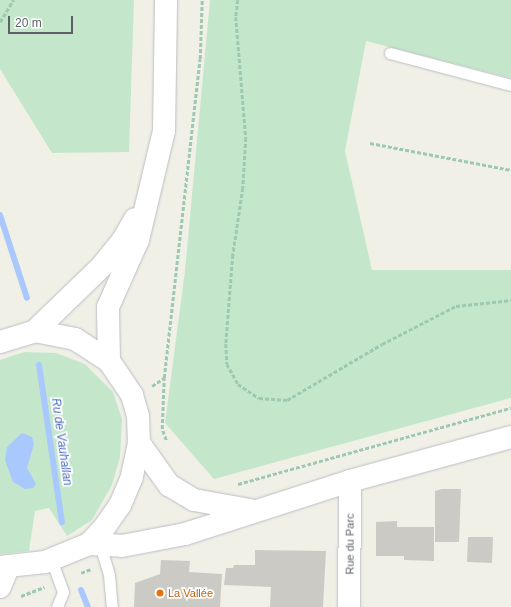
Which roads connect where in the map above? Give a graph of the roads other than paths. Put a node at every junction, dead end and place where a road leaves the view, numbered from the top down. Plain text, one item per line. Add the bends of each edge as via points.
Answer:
1 (166, 0) edge
2 (390, 53) dead end
3 (511, 85) edge
4 (152, 187) junction
5 (35, 331) junction
6 (0, 342) edge
7 (109, 361) junction
8 (511, 437) edge
9 (139, 443) junction
10 (350, 481) junction
11 (254, 511) junction
12 (94, 545) junction
13 (51, 560) junction
14 (4, 567) edge
15 (0, 587) edge
16 (57, 607) edge
17 (112, 607) edge
18 (349, 607) edge

1 - 4 main road via 164,132
2 - 3 lane
4 - 5 main road via 123,240 102,266
4 - 7 main road via 138,240 108,307
5 - 6 main road
5 - 7 main road via 75,339
7 - 9 main road via 132,394 138,416
8 - 10 main road
9 - 11 main road via 169,485 175,489 194,500
9 - 12 main road via 132,477 120,505
10 - 11 main road
10 - 18 main road, Rue du Parc
11 - 12 main road via 149,543 122,546
12 - 13 main road
12 - 17 lane via 109,575
13 - 14 main road
13 - 16 lane via 63,592
14 - 15 main road

